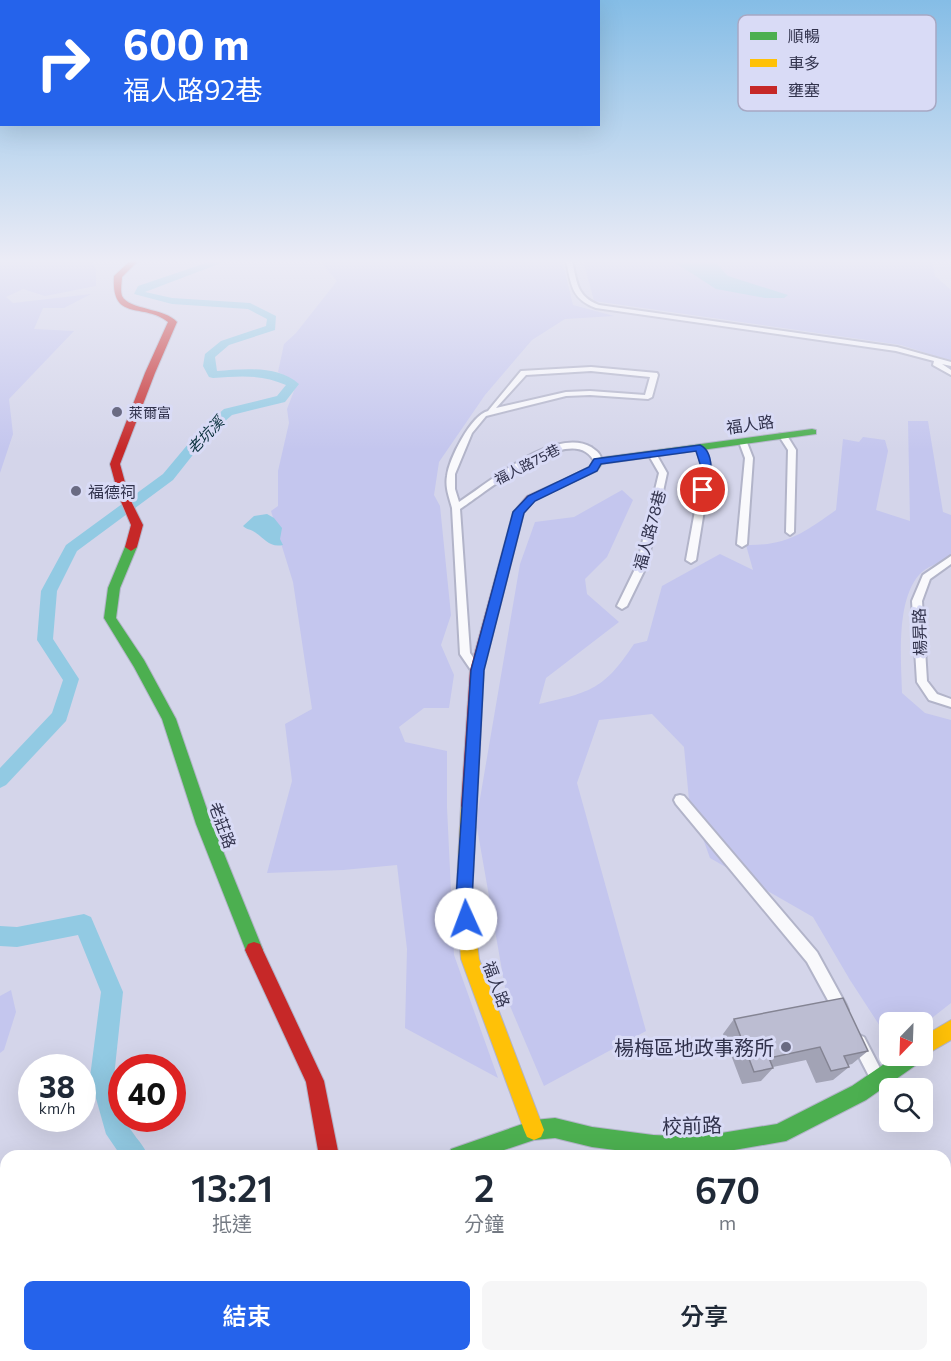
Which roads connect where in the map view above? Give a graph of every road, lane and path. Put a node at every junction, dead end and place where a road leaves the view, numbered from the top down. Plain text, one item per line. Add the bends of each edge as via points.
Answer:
1 (172, 324) edge
2 (714, 324) edge
3 (920, 353) junction
4 (951, 364) edge
5 (951, 373) edge
6 (491, 410) junction
7 (812, 432) dead end
8 (783, 436) junction
9 (743, 442) junction
10 (700, 448) junction
11 (652, 454) junction
12 (598, 461) junction
13 (456, 508) junction
14 (790, 532) dead end
15 (742, 543) dead end
16 (951, 559) edge
17 (691, 560) dead end
18 (622, 606) dead end
19 (477, 670) junction
20 (951, 703) edge
21 (680, 800) dead end
22 (951, 1029) edge
23 (933, 1041) edge
24 (898, 1066) edge
25 (880, 1078) edge
26 (879, 1079) joint
27 (534, 1130) junction
28 (328, 1150) edge
29 (476, 1150) edge

1 - 28 street, 老莊路 via 115,464 137,525 114,588 110,618 169,719 245,932 315,1081
2 - 3 street
3 - 4 street
3 - 5 street
6 - 6 street via 566,394 648,397 654,375 591,369 524,373
6 - 13 street via 483,414 468,434 451,474
7 - 8 street, 福人路
8 - 9 street, 福人路
8 - 14 street via 792,450
9 - 10 street, 福人路
9 - 15 street via 749,458
10 - 11 street, 福人路
10 - 17 street via 706,467
11 - 12 street, 福人路
11 - 18 street, 福人路78巷 via 663,472 642,566
12 - 13 street, 福人路75巷 via 596,454 585,446 551,449 487,484
12 - 19 street, 福人路 via 593,469 531,498 519,512
13 - 19 street via 465,654
16 - 20 street, 楊昇路 via 926,577 917,602 922,682 933,697
19 - 27 street, 福人路 via 464,899 470,959
21 - 26 street via 812,957
22 - 23 street
24 - 25 street, 校前路
26 - 27 street, 校前路 via 779,1134 743,1142 697,1147 653,1145 555,1128
27 - 29 street, 校前路

